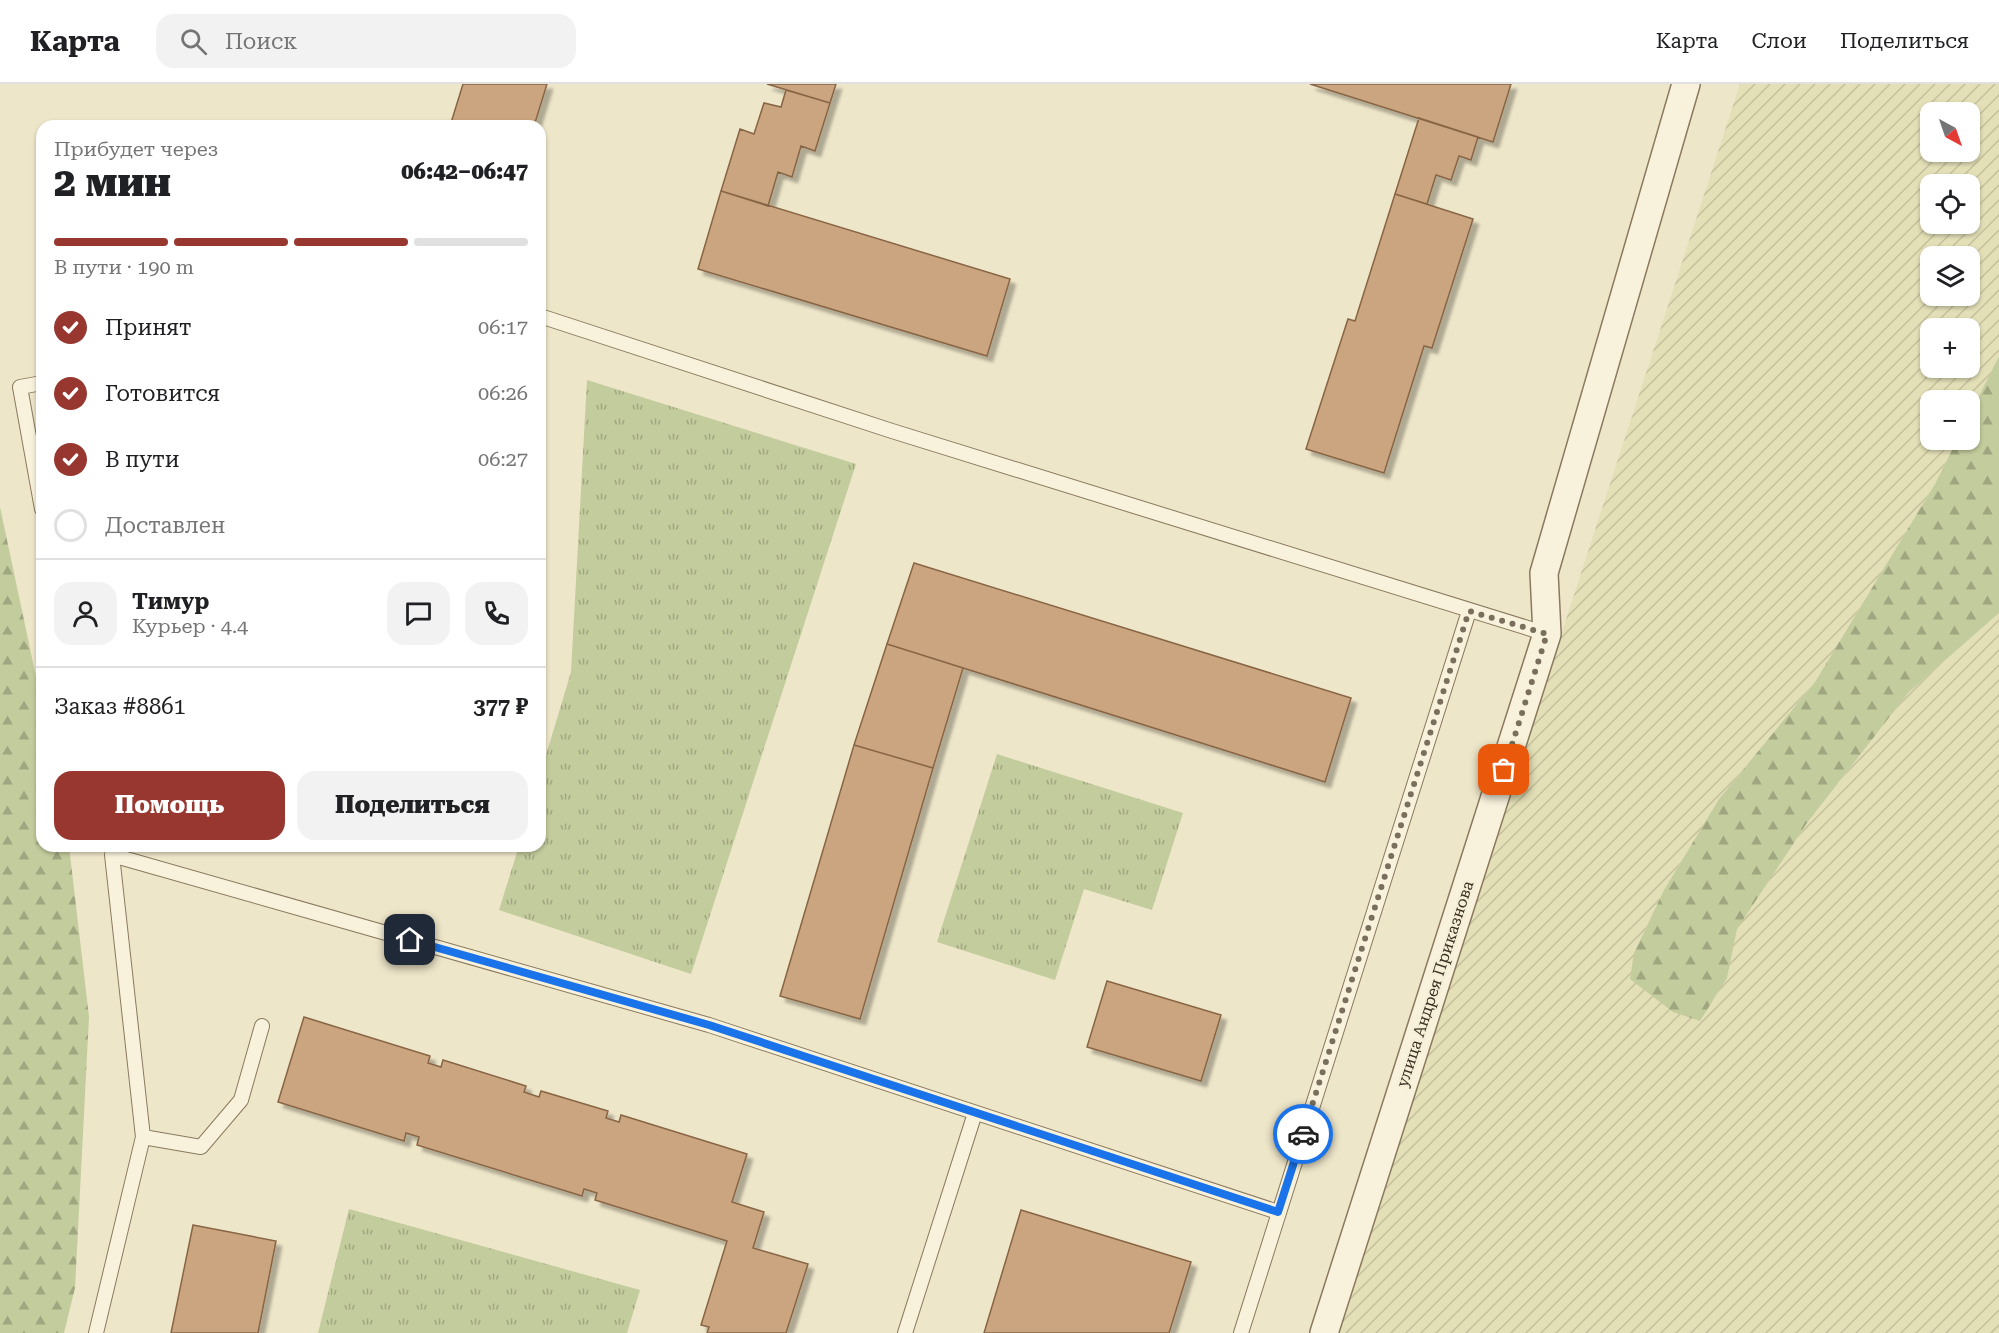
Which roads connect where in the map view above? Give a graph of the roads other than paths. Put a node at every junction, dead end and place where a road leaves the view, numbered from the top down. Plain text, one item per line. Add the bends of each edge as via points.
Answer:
1 (1686, 84) edge
2 (546, 318) edge
3 (36, 384) edge
4 (36, 476) edge
5 (1469, 611) junction
6 (1547, 634) junction
7 (111, 852) edge
8 (118, 852) edge
9 (262, 1026) dead end
10 (975, 1113) junction
11 (143, 1137) junction
12 (1278, 1212) junction
13 (96, 1333) edge
14 (905, 1333) edge
15 (1241, 1333) edge
16 (1324, 1333) edge

1 - 6 street via 1544,573
2 - 5 lane via 892,431
3 - 4 lane via 20,387
5 - 6 lane
5 - 12 lane
6 - 16 street, улица Андрея Приказнова
7 - 11 lane
8 - 10 lane via 709,1025
9 - 11 lane via 241,1100 201,1147
10 - 12 lane
10 - 14 lane
11 - 13 lane
12 - 15 lane

